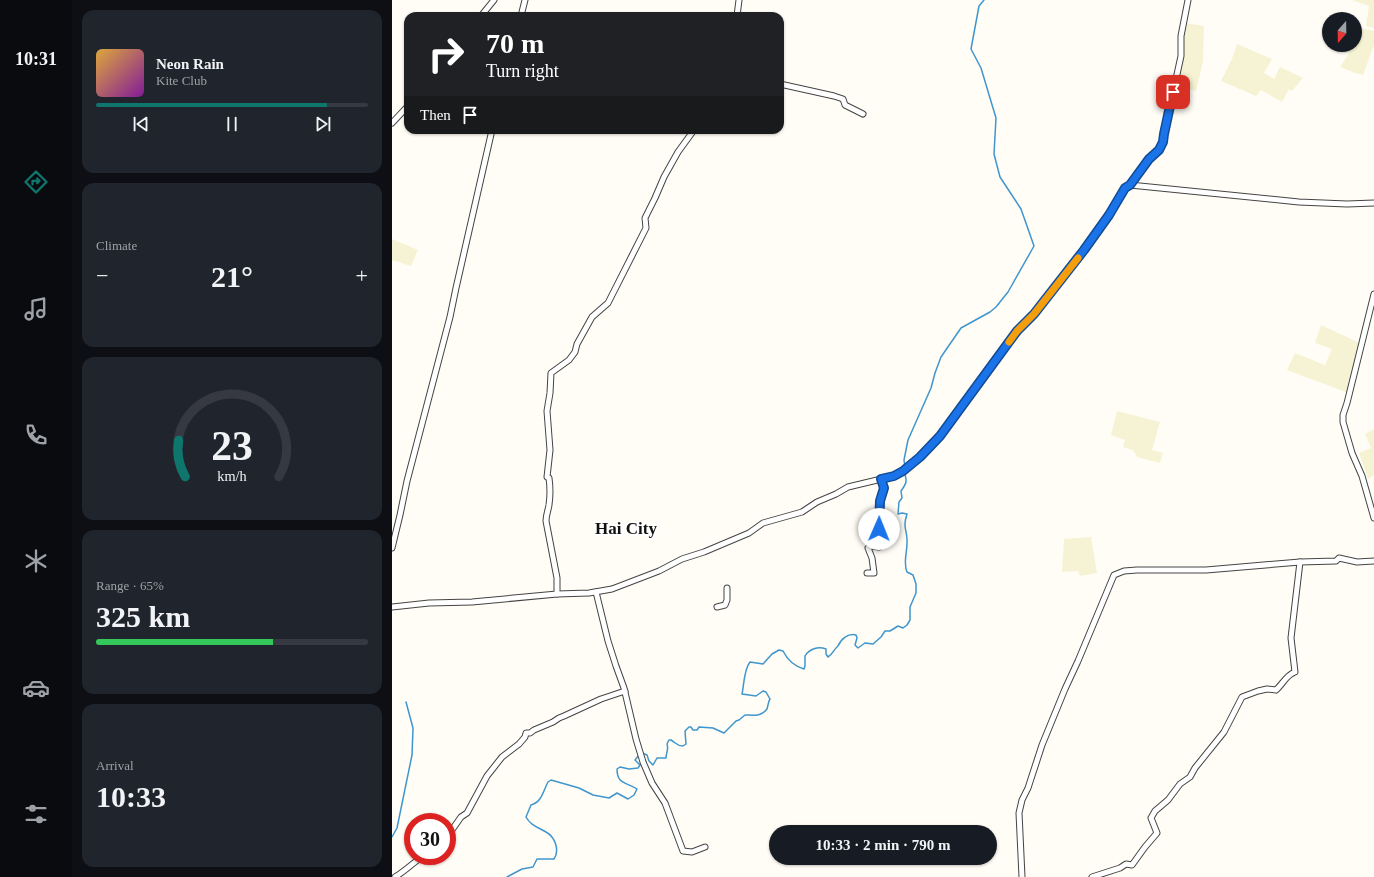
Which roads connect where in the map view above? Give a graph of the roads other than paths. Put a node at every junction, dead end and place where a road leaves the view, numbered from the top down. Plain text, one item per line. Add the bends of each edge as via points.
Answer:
1 (494, 0) edge
2 (525, 0) edge
3 (739, 0) edge
4 (1188, 0) edge
5 (484, 12) edge
6 (521, 12) edge
7 (738, 12) edge
8 (784, 85) edge
9 (404, 110) edge
10 (863, 114) dead end
11 (392, 123) edge
12 (491, 134) edge
13 (691, 134) edge
14 (1130, 185) junction
15 (1374, 203) edge
16 (1374, 294) edge
17 (881, 479) junction
18 (1374, 518) edge
19 (392, 548) edge
20 (1374, 561) edge
21 (1300, 562) junction
22 (867, 573) dead end
23 (727, 588) dead end
24 (596, 592) junction
25 (557, 594) junction
26 (392, 606) edge
27 (717, 607) dead end
28 (625, 691) junction
29 (456, 824) edge
30 (705, 847) dead end
31 (412, 865) edge
32 (395, 877) edge
33 (1022, 877) edge
34 (1092, 877) edge

1 - 5 street
2 - 6 street
3 - 7 street
4 - 14 street via 1181,56 1163,142
8 - 10 street via 843,99 845,105
9 - 11 street
12 - 19 street via 450,316
13 - 25 street via 664,177 645,218 646,228 608,303 592,318 569,360 551,373 547,411 550,450 547,477 550,497 546,521 557,578
14 - 15 street via 1299,202
14 - 17 street via 1125,188 1084,250 1034,314 1017,331 940,436 903,471
16 - 18 street via 1343,415 1347,436
17 - 22 street via 884,488 880,499 880,541 879,547 868,548 874,573
17 - 24 street via 848,487 802,512 763,523 749,533 682,559 659,571 612,589
20 - 21 street via 1357,562 1339,558 1336,561
21 - 33 street via 1206,570 1137,570 1114,575 1042,745 1022,800 1019,813
21 - 34 street via 1291,638 1295,672 1276,690 1267,689 1242,697 1224,732 1190,777 1155,811 1151,818 1156,833 1132,865 1127,864
23 - 27 street via 727,600 724,605
24 - 25 street
24 - 28 street
25 - 26 street
28 - 29 street via 601,699 526,733 519,744 502,757 487,776 467,813
28 - 30 street via 644,762 652,783 665,803 683,851 692,852
31 - 32 street

